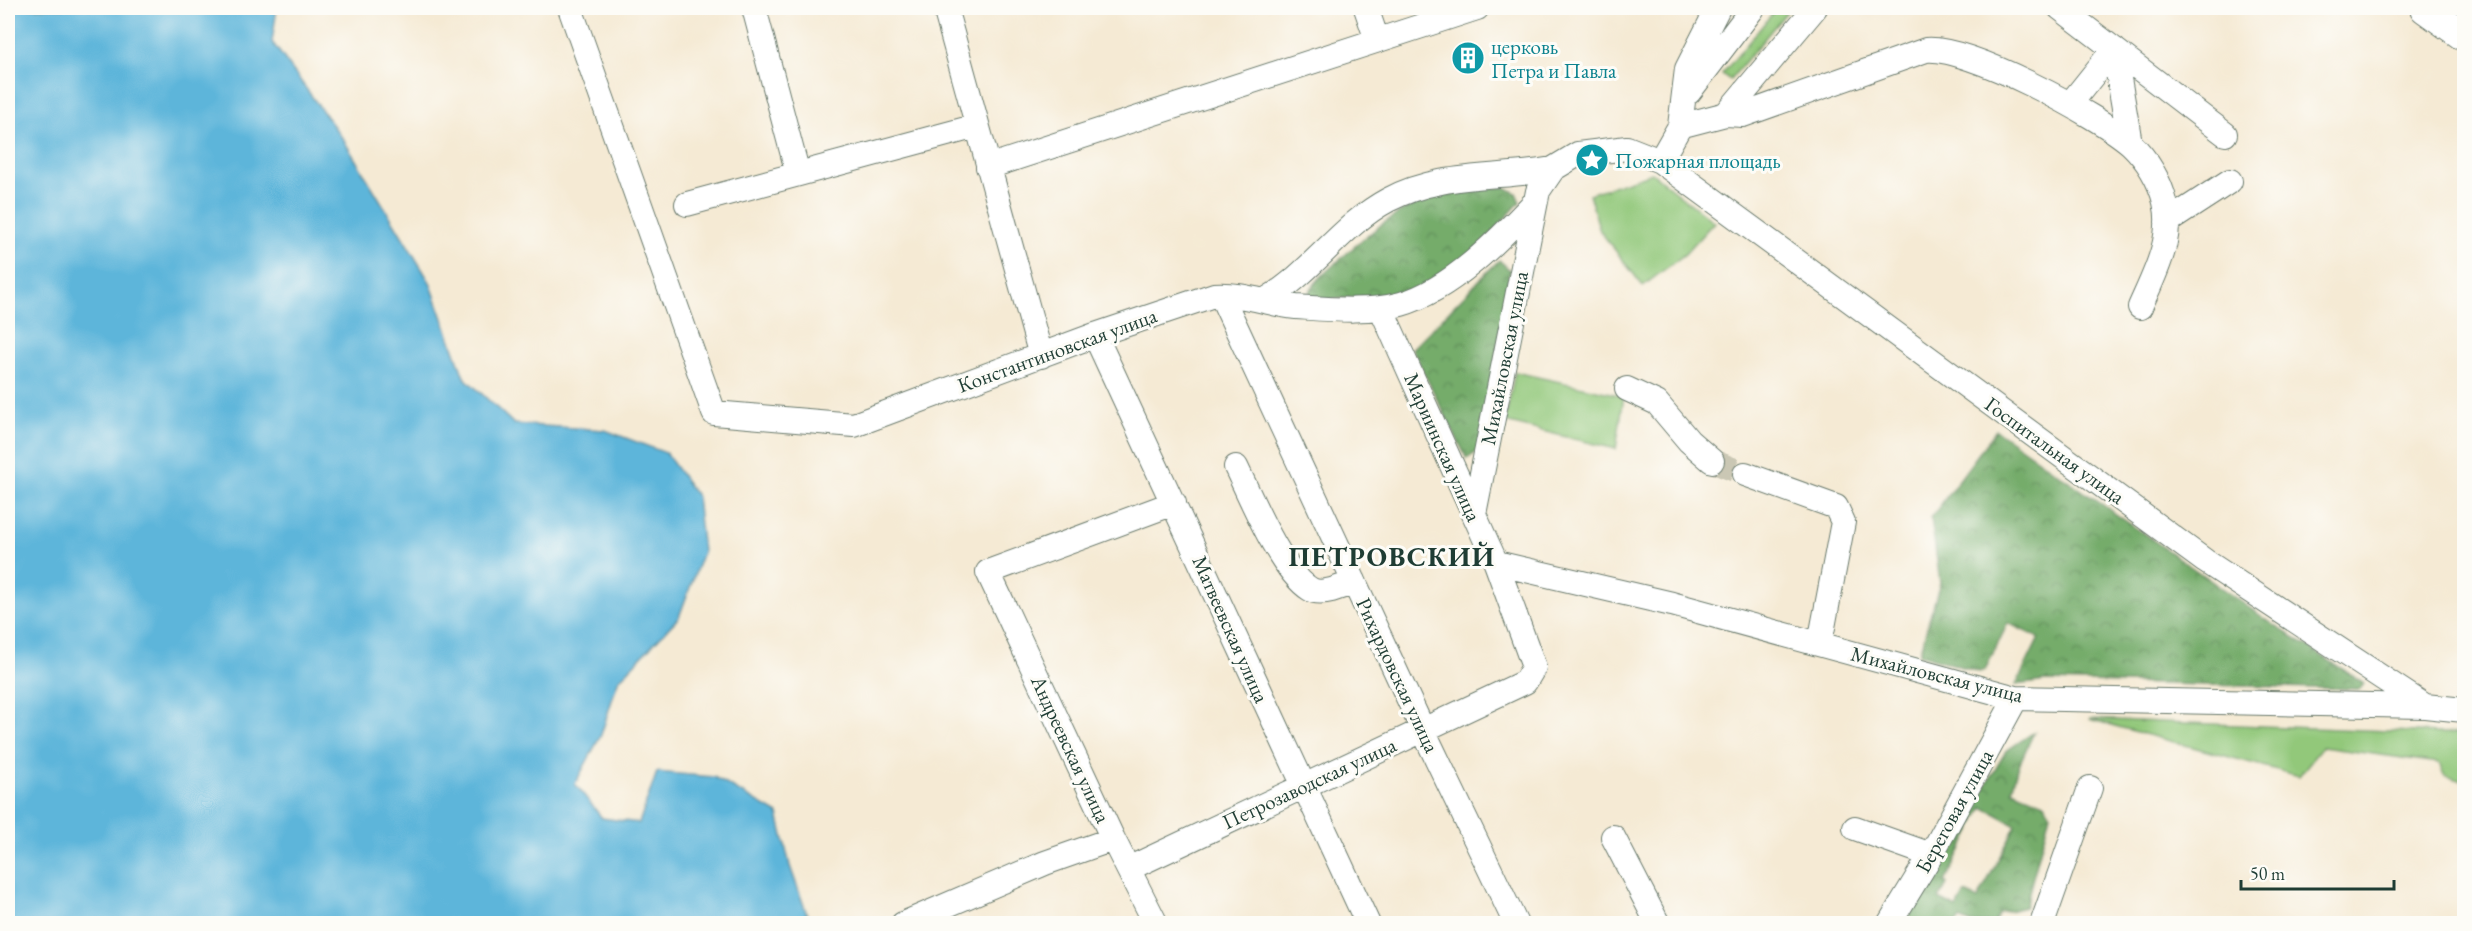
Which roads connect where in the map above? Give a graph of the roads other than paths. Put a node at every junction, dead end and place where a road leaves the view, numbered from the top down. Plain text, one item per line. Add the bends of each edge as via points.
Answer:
1 (570, 8) edge
2 (754, 8) edge
3 (945, 8) edge
4 (1366, 8) edge
5 (1477, 8) edge
6 (1718, 8) edge
7 (1753, 8) edge
8 (1815, 8) edge
9 (2060, 8) edge
10 (2425, 8) edge
11 (2464, 36) edge
12 (1377, 40) junction
13 (2114, 49) junction
14 (1683, 101) junction
15 (2070, 104) junction
16 (1726, 114) junction
17 (977, 126) junction
18 (1680, 126) junction
19 (2224, 134) dead end
20 (2130, 143) junction
21 (1660, 161) junction
22 (988, 167) junction
23 (1553, 169) junction
24 (798, 174) junction
25 (2230, 181) dead end
26 (1535, 202) junction
27 (687, 204) dead end
28 (2167, 222) junction
29 (1221, 295) junction
30 (1264, 301) junction
31 (2140, 307) dead end
32 (1381, 308) junction
33 (1095, 335) junction
34 (1041, 356) junction
35 (1627, 389) dead end
36 (1713, 461) tunnel mouth
37 (1236, 467) dead end
38 (1745, 474) tunnel mouth
39 (1174, 503) junction
40 (1473, 514) junction
41 (1496, 563) junction
42 (1354, 581) junction
43 (1820, 643) junction
44 (1530, 653) joint
45 (2016, 698) junction
46 (2425, 706) junction
47 (2464, 710) edge
48 (1423, 730) junction
49 (1303, 787) junction
50 (2090, 788) dead end
51 (1855, 828) dead end
52 (1613, 837) dead end
53 (1113, 838) junction
54 (1931, 855) junction
55 (1130, 868) junction
56 (903, 924) edge
57 (1156, 924) edge
58 (1368, 924) edge
59 (1516, 924) edge
60 (1658, 924) edge
61 (1889, 924) edge
62 (2042, 924) edge

1 - 34 street, Константиновская улица via 714,413 854,425
2 - 24 street
3 - 17 street
4 - 12 street
5 - 12 street
6 - 14 street via 1687,69
7 - 14 street
8 - 16 street
9 - 13 street
10 - 11 main road
12 - 22 street
13 - 15 street
13 - 19 street
13 - 20 street
14 - 18 street
15 - 16 street via 1989,65 1936,49 1743,115
15 - 20 street
16 - 18 street
17 - 22 street
17 - 24 street
18 - 21 street
20 - 28 street via 2153,172 2166,203
21 - 23 street via 1627,148 1578,154
21 - 46 street, Госпитальная улица via 2205,561
22 - 34 street
23 - 26 street
23 - 30 street via 1439,181 1388,200 1357,221 1303,274
24 - 27 street
25 - 28 street
26 - 32 street, Константиновская улица via 1502,236 1452,277 1417,298
26 - 40 street, Михайловская улица
28 - 31 street via 2166,240
29 - 30 street, Константиновская улица
29 - 33 street, Константиновская улица
29 - 42 street, Рихардовская улица
30 - 32 street, Константиновская улица via 1306,307
32 - 40 street, Мариинская улица
33 - 34 street, Константиновская улица
33 - 39 street, Матвеевская улица
35 - 36 street via 1657,403 1689,441
37 - 42 street via 1280,556 1310,590 1343,587
38 - 43 street via 1836,507 1841,514 1840,543
39 - 49 street, Матвеевская улица
39 - 53 street, Андреевская улица via 988,572
40 - 41 street, Мариинская улица
41 - 43 street, Михайловская улица
41 - 44 street, Мариинская улица
42 - 48 street, Рихардовская улица
43 - 45 street, Михайловская улица
44 - 48 street, Петрозаводская улица via 1534,667 1525,682
45 - 46 street, Михайловская улица
45 - 54 street, Береговая улица
46 - 47 street, Госпитальная улица
48 - 49 street, Петрозаводская улица
48 - 59 street, Рихардовская улица
49 - 55 street, Петрозаводская улица
49 - 58 street, Матвеевская улица
50 - 62 street
51 - 54 street
52 - 60 street
53 - 55 street, Андреевская улица
53 - 56 street
54 - 61 street, Береговая улица
55 - 57 street, Андреевская улица

